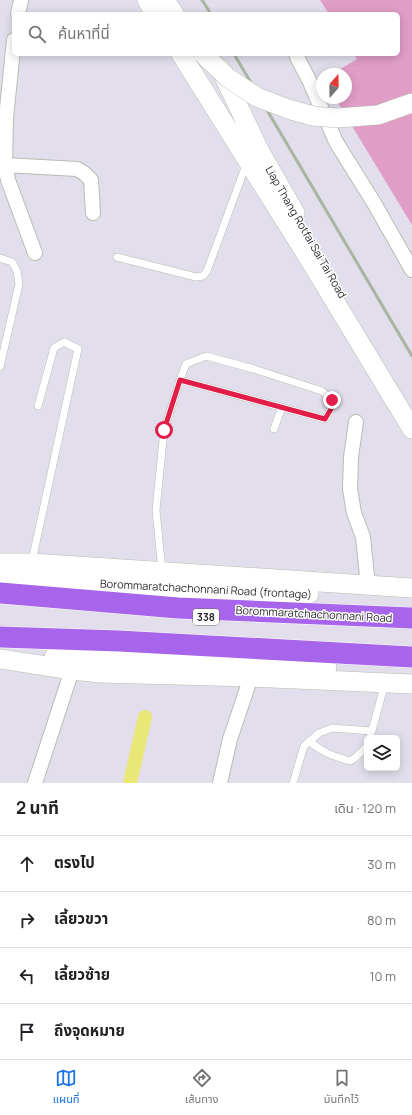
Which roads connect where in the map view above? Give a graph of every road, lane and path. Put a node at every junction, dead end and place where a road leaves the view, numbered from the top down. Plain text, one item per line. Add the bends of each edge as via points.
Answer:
1 (21, 0) edge
2 (147, 0) edge
3 (165, 0) edge
4 (179, 0) edge
5 (18, 12) edge
6 (154, 12) edge
7 (173, 12) edge
8 (186, 12) edge
9 (12, 56) edge
10 (182, 56) edge
11 (204, 56) edge
12 (297, 57) dead end
13 (196, 78) junction
14 (412, 103) edge
15 (248, 161) junction
16 (5, 165) junction
17 (93, 213) dead end
18 (34, 253) dead end
19 (117, 257) dead end
20 (0, 258) edge
21 (412, 270) edge
22 (0, 367) edge
23 (180, 380) junction
24 (38, 406) dead end
25 (282, 407) junction
26 (412, 410) edge
27 (356, 422) dead end
28 (412, 428) edge
29 (274, 429) dead end
30 (0, 563) edge
31 (31, 563) junction
32 (162, 571) junction
33 (0, 576) edge
34 (368, 586) junction
35 (412, 588) edge
36 (0, 593) edge
37 (178, 598) junction
38 (412, 600) edge
39 (0, 606) edge
40 (412, 618) edge
41 (0, 624) edge
42 (412, 627) edge
43 (0, 637) edge
44 (412, 643) edge
45 (179, 652) junction
46 (412, 657) edge
47 (0, 658) edge
48 (72, 670) junction
49 (412, 672) edge
50 (251, 677) junction
51 (385, 683) junction
52 (412, 684) edge
53 (371, 734) edge
54 (309, 742) junction
55 (364, 749) edge
56 (35, 783) edge
57 (220, 783) edge
58 (293, 783) edge

1 - 5 street
2 - 6 main road
3 - 7 main road
4 - 8 main road
9 - 16 street via 6,118
10 - 13 main road, Liap Thang Rotfai Sai Tai Road
11 - 13 main road via 194,69
11 - 14 main road, bridge via 228,78 258,97 313,116 337,118 378,115
11 - 26 main road, Liap Thang Rotfai Sai Tai Road via 218,64 259,150
12 - 21 street via 336,142
13 - 15 main road, Liap Thang Rotfai Sai Tai Road
15 - 19 lane via 203,276
15 - 28 main road, Liap Thang Rotfai Sai Tai Road
16 - 17 street via 77,169 91,180
16 - 18 street
20 - 22 lane via 12,262 20,284
23 - 25 lane
23 - 25 lane via 186,364 206,356 322,391 332,400 331,409 325,419
23 - 32 lane via 164,430 156,510
24 - 31 lane via 54,348 64,342 78,349
25 - 29 lane
27 - 34 street via 350,489 354,513 363,537
30 - 31 main road
31 - 32 main road
32 - 34 main road
33 - 37 main road, Borommaratchachonnani Road (frontage) / 338 via 93,584
34 - 35 main road
36 - 37 main road, Borommaratchachonnani Road / 338
37 - 38 main road, Borommaratchachonnani Road (frontage) / 338
37 - 40 main road, Borommaratchachonnani Road / 338
39 - 42 main road, 338
41 - 44 main road, 338
43 - 45 main road
45 - 46 main road
45 - 47 main road
45 - 49 main road
47 - 48 main road
48 - 50 main road
48 - 56 street
50 - 51 main road
50 - 57 street via 230,739
51 - 52 main road
51 - 53 lane
53 - 54 lane via 332,728 319,733
54 - 55 lane via 326,754 350,761
54 - 58 lane via 304,746

